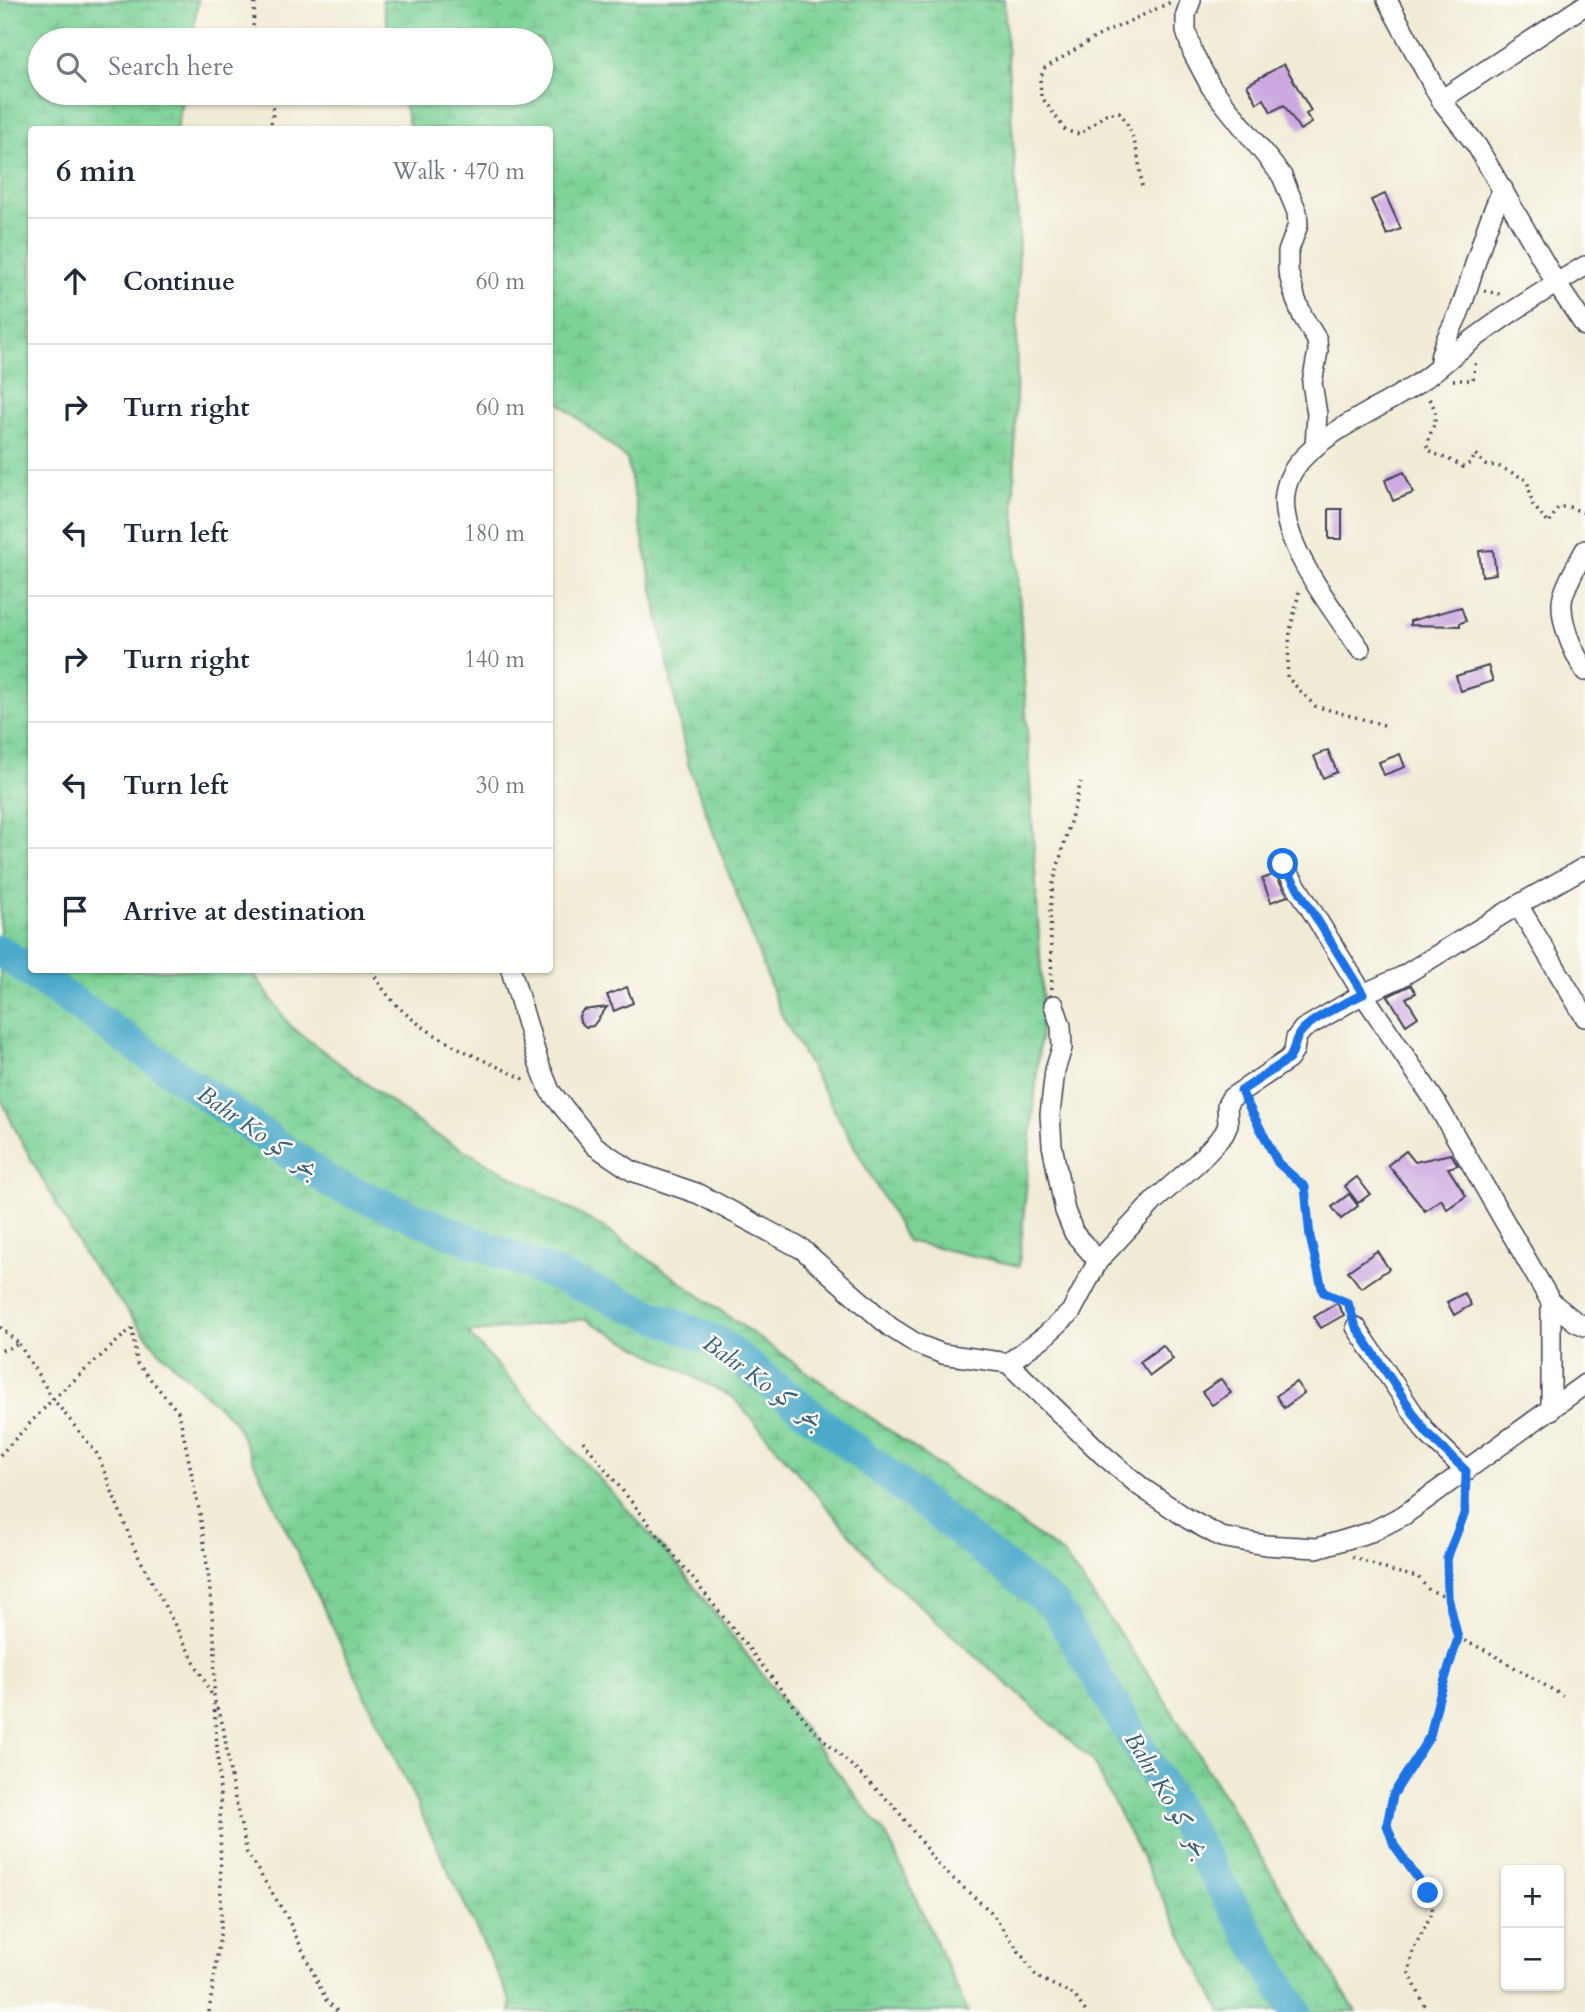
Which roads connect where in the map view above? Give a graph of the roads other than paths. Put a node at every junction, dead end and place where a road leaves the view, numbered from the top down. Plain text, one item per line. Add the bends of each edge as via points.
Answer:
1 (1190, 0) edge
2 (1387, 0) edge
3 (1585, 5) edge
4 (1441, 100) junction
5 (1503, 189) junction
6 (1585, 266) edge
7 (1556, 283) junction
8 (1585, 326) edge
9 (1439, 368) junction
10 (1317, 414) junction
11 (1353, 423) junction
12 (1315, 447) junction
13 (1585, 550) edge
14 (1360, 649) dead end
15 (1585, 671) edge
16 (1283, 864) dead end
17 (1585, 867) edge
18 (1518, 905) junction
19 (512, 973) edge
20 (1363, 994) junction
21 (1054, 1004) road end
22 (1585, 1017) edge
23 (1098, 1261) junction
24 (1551, 1302) junction
25 (1585, 1326) edge
26 (1356, 1327) road end
27 (1008, 1363) junction
28 (1585, 1384) edge
29 (1551, 1409) junction
30 (1466, 1471) junction

1 - 10 street via 1186,31 1193,53 1211,87 1282,176 1297,212 1288,271 1299,309 1317,340 1312,383
2 - 4 street
3 - 4 street
4 - 5 street
5 - 7 street
5 - 9 street via 1460,310 1444,338
6 - 7 street
7 - 8 street
7 - 9 street
9 - 11 street
10 - 11 street
10 - 12 street
11 - 12 street
12 - 14 street via 1289,478 1284,508 1287,522 1307,571
13 - 15 street via 1562,600 1564,622
16 - 20 street
17 - 18 street
18 - 20 street via 1401,977
18 - 22 street
19 - 27 street via 550,1091 595,1146 632,1171 699,1194 802,1249 890,1327 917,1344 943,1354
20 - 23 street via 1303,1029 1289,1059 1231,1098 1224,1134
20 - 24 street via 1436,1101
21 - 23 street via 1062,1048 1051,1104 1052,1145 1074,1234
23 - 27 street via 1072,1312
24 - 25 street
24 - 29 street
26 - 30 street via 1426,1432
27 - 30 street via 1141,1487 1221,1537 1317,1548 1371,1532 1404,1515
28 - 29 street
29 - 30 street

